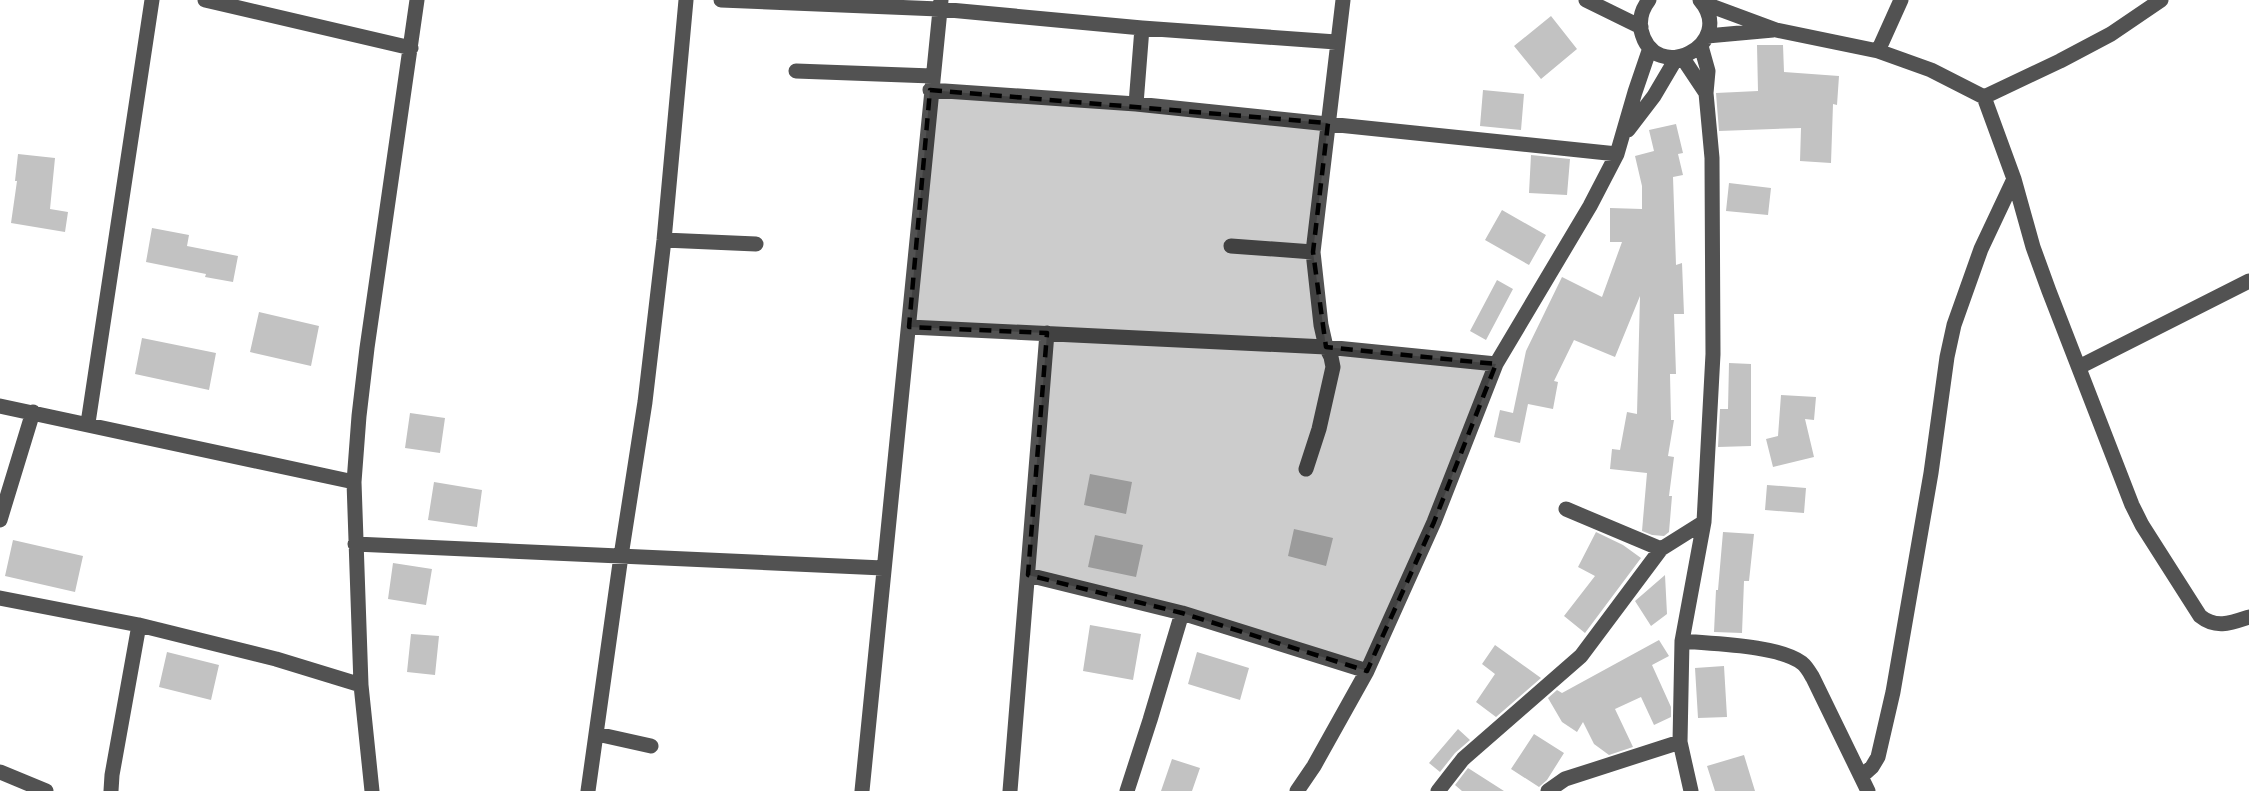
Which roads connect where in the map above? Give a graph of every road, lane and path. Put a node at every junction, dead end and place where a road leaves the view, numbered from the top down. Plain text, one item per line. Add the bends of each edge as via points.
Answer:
1 (152, 0) edge
2 (205, 0) edge
3 (417, 0) edge
4 (686, 0) edge
5 (721, 0) edge
6 (1343, 0) edge
7 (1586, 0) edge
8 (1649, 0) edge
9 (1901, 0) edge
10 (2161, 0) edge
11 (1702, 2) edge
12 (940, 4) edge
13 (1641, 27) junction
14 (1142, 28) junction
15 (1776, 30) junction
16 (1704, 41) junction
17 (1336, 42) junction
18 (411, 48) junction
19 (1650, 48) junction
20 (1878, 51) junction
21 (1679, 57) junction
22 (796, 71) dead end
23 (931, 83) junction
24 (1706, 93) junction
25 (1984, 97) junction
26 (1136, 104) junction
27 (1328, 123) junction
28 (1622, 137) junction
29 (1617, 154) junction
30 (2014, 179) junction
31 (664, 240) junction
32 (756, 244) dead end
33 (1231, 246) dead end
34 (1313, 252) junction
35 (2245, 283) edge
36 (2249, 299) edge
37 (909, 327) junction
38 (1047, 333) junction
39 (1326, 347) junction
40 (1496, 364) junction
41 (2079, 367) junction
42 (0, 406) edge
43 (33, 412) junction
44 (88, 423) junction
45 (1306, 470) dead end
46 (354, 482) junction
47 (1566, 509) dead end
48 (0, 520) edge
49 (1704, 522) junction
50 (355, 544) junction
51 (1661, 549) junction
52 (621, 556) junction
53 (883, 568) junction
54 (1028, 574) junction
55 (0, 598) edge
56 (1182, 613) junction
57 (2249, 617) edge
58 (139, 625) junction
59 (1682, 641) junction
60 (1367, 671) junction
61 (362, 685) junction
62 (597, 734) junction
63 (1680, 742) junction
64 (651, 746) dead end
65 (0, 772) edge
66 (1865, 784) edge
67 (46, 791) edge
68 (111, 791) edge
69 (372, 791) edge
70 (588, 791) edge
71 (862, 791) edge
72 (1010, 791) edge
73 (1127, 791) edge
74 (1298, 791) edge
75 (1438, 791) edge
76 (1548, 791) edge
77 (1691, 791) edge

1 - 44 street
2 - 18 street
3 - 18 street
4 - 31 street
5 - 12 street
6 - 17 street
7 - 13 street
8 - 13 street via 1641,16
9 - 20 street
10 - 25 street via 2111,34
11 - 15 street
11 - 16 street via 1709,25
12 - 14 street
12 - 23 street
13 - 19 street
14 - 17 street
14 - 26 street
15 - 16 street
15 - 20 street
16 - 21 street via 1692,53
16 - 24 street
17 - 27 street
18 - 46 street via 364,370
19 - 21 street
19 - 28 street
20 - 25 street via 1931,70
21 - 24 street
21 - 28 street
22 - 23 street
23 - 26 street
23 - 37 street
24 - 49 street via 1712,158 1713,354
25 - 30 street
26 - 27 street
27 - 29 street
27 - 34 street
28 - 29 street
29 - 40 street
30 - 41 street via 2033,247
30 - 66 street via 1981,249 1954,326 1893,692 1878,757
31 - 32 street
31 - 52 street via 645,402
33 - 34 street
34 - 39 street
35 - 36 street
35 - 41 street
37 - 38 street
37 - 53 street
38 - 39 street
38 - 54 street
39 - 40 street
39 - 45 street via 1333,367
40 - 60 street via 1434,522
41 - 57 street via 2132,505 2192,606 2207,622 2222,625
42 - 43 street
43 - 44 street
43 - 48 street
44 - 46 street
46 - 50 street
47 - 51 street
49 - 51 street
49 - 59 street
50 - 52 street
50 - 61 street
51 - 75 street via 1581,656 1463,759
52 - 53 street
52 - 62 street
53 - 71 street
54 - 56 street
54 - 72 street
55 - 58 street
56 - 60 street
56 - 73 street
58 - 61 street
58 - 68 street
59 - 63 street
59 - 66 street via 1770,651 1803,664
60 - 74 street
61 - 69 street
62 - 64 street
62 - 70 street
63 - 76 street via 1565,779
63 - 77 street
65 - 67 street

